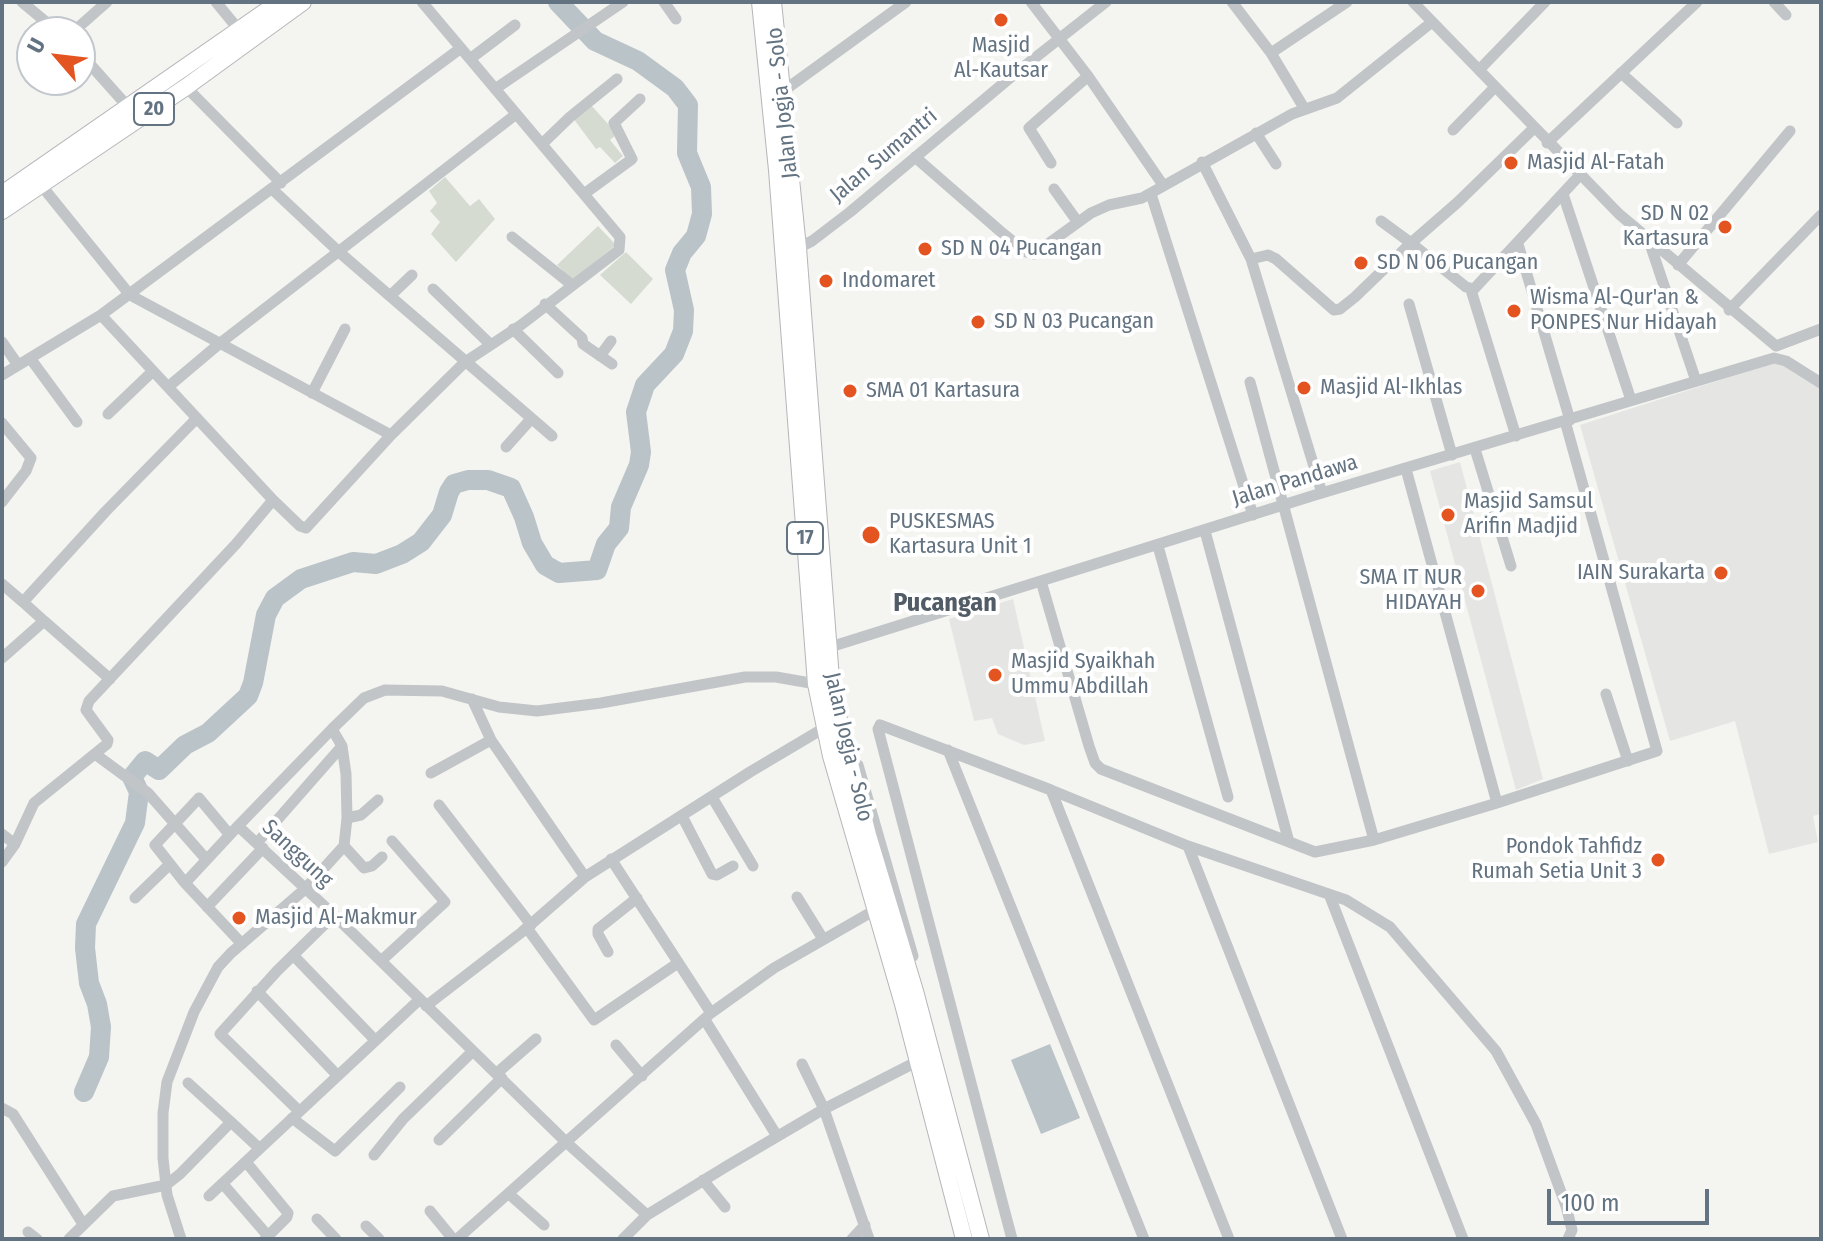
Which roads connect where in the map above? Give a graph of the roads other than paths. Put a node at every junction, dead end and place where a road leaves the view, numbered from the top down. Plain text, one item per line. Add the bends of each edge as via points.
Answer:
1 (22, 2) edge
2 (107, 2) edge
3 (216, 2) edge
4 (279, 2) edge
5 (303, 2) edge
6 (422, 2) edge
7 (623, 2) edge
8 (664, 2) edge
9 (760, 2) edge
10 (773, 2) edge
11 (906, 2) edge
12 (1031, 2) edge
13 (1106, 2) edge
14 (1232, 2) edge
15 (1347, 2) edge
16 (1413, 2) edge
17 (1697, 2) edge
18 (1774, 2) edge
19 (1540, 3) edge
20 (1786, 15) dead end
21 (39, 16) edge
22 (91, 16) edge
23 (676, 19) dead end
24 (1432, 22) junction
25 (515, 25) dead end
26 (239, 30) junction
27 (1060, 38) junction
28 (461, 48) junction
29 (1271, 53) junction
30 (470, 59) junction
31 (1479, 70) junction
32 (96, 71) edge
33 (1621, 73) junction
34 (1088, 76) junction
35 (617, 79) dead end
36 (186, 87) junction
37 (1495, 87) junction
38 (495, 89) junction
39 (782, 92) junction
40 (640, 99) dead end
41 (129, 108) junction
42 (1304, 108) junction
43 (515, 115) junction
44 (1677, 123) dead end
45 (1534, 128) junction
46 (1453, 130) dead end
47 (1790, 131) dead end
48 (1256, 133) junction
49 (1547, 143) junction
50 (542, 144) junction
51 (915, 157) junction
52 (1202, 162) junction
53 (1051, 163) dead end
54 (1276, 164) dead end
55 (1579, 176) junction
56 (41, 185) junction
57 (1163, 185) junction
58 (276, 186) junction
59 (1054, 189) dead end
60 (2, 194) edge
61 (584, 194) junction
62 (1151, 194) junction
63 (1563, 194) junction
64 (2, 211) edge
65 (1820, 218) edge
66 (1077, 221) junction
67 (1381, 221) dead end
68 (512, 237) dead end
69 (1649, 241) junction
70 (1411, 243) junction
71 (1518, 244) junction
72 (798, 248) junction
73 (339, 252) junction
74 (1251, 259) junction
75 (1678, 265) junction
76 (412, 275) dead end
77 (572, 285) junction
78 (433, 289) dead end
79 (1471, 290) junction
80 (130, 295) junction
81 (390, 296) junction
82 (545, 304) junction
83 (1409, 304) dead end
84 (1729, 310) junction
85 (101, 315) junction
86 (345, 329) dead end
87 (513, 329) junction
88 (1821, 329) edge
89 (611, 341) dead end
90 (2, 342) edge
91 (219, 344) junction
92 (490, 344) junction
93 (1776, 352) junction
94 (600, 356) junction
95 (30, 358) junction
96 (465, 362) junction
97 (612, 364) dead end
98 (18, 365) junction
99 (153, 371) junction
100 (558, 373) dead end
101 (2, 375) edge
102 (1696, 381) junction
103 (1250, 382) dead end
104 (1821, 383) edge
105 (168, 387) junction
106 (312, 393) junction
107 (1631, 400) junction
108 (108, 414) dead end
109 (197, 418) junction
110 (531, 419) junction
111 (1567, 421) junction
112 (77, 422) dead end
113 (2, 423) edge
114 (391, 435) junction
115 (552, 436) dead end
116 (1516, 436) junction
117 (506, 447) dead end
118 (1475, 449) junction
119 (1452, 455) junction
120 (808, 464) junction
121 (1406, 469) junction
122 (1322, 493) junction
123 (273, 500) junction
124 (2, 502) edge
125 (1285, 506) junction
126 (1253, 515) junction
127 (1205, 531) junction
128 (1158, 546) junction
129 (1511, 566) dead end
130 (1041, 581) junction
131 (2, 584) edge
132 (23, 602) junction
133 (44, 621) junction
134 (827, 648) junction
135 (2, 658) edge
136 (110, 679) junction
137 (816, 684) junction
138 (1606, 694) dead end
139 (472, 699) junction
140 (332, 729) junction
141 (832, 729) junction
142 (491, 740) junction
143 (342, 746) junction
144 (948, 750) junction
145 (95, 754) junction
146 (1628, 761) junction
147 (431, 773) dead end
148 (1051, 790) junction
149 (712, 797) junction
150 (1228, 797) dead end
151 (378, 800) dead end
152 (1497, 803) junction
153 (439, 805) dead end
154 (682, 816) junction
155 (347, 818) junction
156 (174, 823) junction
157 (234, 830) junction
158 (2, 834) edge
159 (1374, 840) junction
160 (392, 841) dead end
161 (1289, 842) junction
162 (15, 844) junction
163 (260, 846) junction
164 (344, 846) junction
165 (1188, 846) junction
166 (382, 857) dead end
167 (206, 859) junction
168 (611, 859) junction
169 (2, 862) edge
170 (170, 864) junction
171 (733, 866) dead end
172 (753, 866) dead end
173 (585, 877) junction
174 (185, 883) junction
175 (305, 889) junction
176 (1329, 894) junction
177 (797, 897) dead end
178 (135, 898) dead end
179 (637, 898) junction
180 (207, 907) junction
181 (875, 910) junction
182 (334, 915) junction
183 (529, 926) junction
184 (823, 939) junction
185 (242, 944) junction
186 (608, 952) dead end
187 (293, 955) junction
188 (381, 961) junction
189 (678, 963) junction
190 (257, 991) junction
191 (422, 1003) junction
192 (708, 1016) junction
193 (536, 1039) dead end
194 (375, 1040) junction
195 (616, 1045) dead end
196 (473, 1051) junction
197 (932, 1054) junction
198 (916, 1061) junction
199 (802, 1064) dead end
200 (337, 1075) junction
201 (500, 1076) junction
202 (642, 1076) junction
203 (188, 1083) dead end
204 (400, 1087) dead end
205 (824, 1109) junction
206 (5, 1110) edge
207 (296, 1114) junction
208 (231, 1122) junction
209 (777, 1136) junction
210 (439, 1140) dead end
211 (567, 1143) junction
212 (259, 1148) junction
213 (374, 1155) dead end
214 (246, 1162) junction
215 (703, 1180) junction
216 (223, 1184) junction
217 (166, 1185) junction
218 (509, 1194) junction
219 (209, 1196) dead end
220 (725, 1207) dead end
221 (430, 1211) dead end
222 (647, 1215) junction
223 (317, 1219) dead end
224 (83, 1224) junction
225 (544, 1225) dead end
226 (865, 1225) junction
227 (366, 1226) dead end
228 (972, 1236) edge
229 (266, 1238) edge
230 (460, 1238) edge
231 (1227, 1238) edge
232 (69, 1239) edge
233 (181, 1239) edge
234 (336, 1239) edge
235 (379, 1239) edge
236 (623, 1239) edge
237 (852, 1239) edge
238 (869, 1239) edge
239 (1012, 1239) edge
240 (1144, 1239) edge
241 (1342, 1239) edge
242 (1463, 1239) edge
243 (1568, 1239) edge

1 - 21 street
2 - 22 street
3 - 26 street
4 - 26 highway, 20
5 - 36 highway, 20
6 - 28 street
7 - 38 street
8 - 23 street
9 - 120 highway, Jalan Jogja - Solo / 17
10 - 39 highway, Jalan Jogja - Solo / 17
11 - 39 street
12 - 27 street
13 - 27 street, Jalan Sumantri
14 - 29 street
15 - 29 street
16 - 24 street
17 - 33 street
18 - 20 street
19 - 31 street
24 - 31 street
24 - 42 street via 1337,98
25 - 30 street
26 - 41 highway, 20
27 - 34 street
27 - 51 street, Jalan Sumantri
28 - 30 street
28 - 58 street
29 - 42 street
30 - 38 street
31 - 37 street
32 - 41 street
33 - 44 street
33 - 49 street
34 - 53 street via 1029,128
34 - 57 street
35 - 50 street
36 - 56 highway, 20
36 - 58 street
37 - 45 street
37 - 46 street
38 - 43 street
39 - 72 highway, Jalan Jogja - Solo / 17
40 - 61 street via 614,123 632,159
41 - 60 highway, 20
42 - 48 street
43 - 50 street
43 - 73 street
45 - 49 street
45 - 70 street
47 - 75 street
48 - 52 street
48 - 54 street
49 - 55 street
50 - 61 street
51 - 66 street via 1029,254
51 - 72 street, Jalan Sumantri
52 - 57 street
52 - 74 street
55 - 63 street
55 - 69 street
56 - 64 highway, 20
56 - 80 street
57 - 62 street
58 - 73 street
58 - 80 street
59 - 66 street
61 - 77 street via 622,244
62 - 66 street
62 - 126 street
63 - 71 street
63 - 107 street
65 - 84 street
67 - 70 street
68 - 77 street
69 - 75 street
69 - 102 street
70 - 74 street via 1336,310 1276,259
70 - 79 street
71 - 79 street
71 - 111 street
72 - 120 highway, Jalan Jogja - Solo / 17
73 - 81 street
73 - 91 street
74 - 122 street
75 - 84 street
76 - 81 street
77 - 82 street
78 - 92 street
79 - 116 street
80 - 85 street
80 - 91 street
81 - 96 street
82 - 87 street
82 - 94 street
83 - 119 street
84 - 93 street
85 - 95 street
85 - 99 street
86 - 106 street
87 - 92 street
87 - 100 street
88 - 93 street, Jalan Pandawa
89 - 94 street
90 - 98 street
91 - 105 street
91 - 106 street
92 - 96 street
93 - 102 street, Jalan Pandawa
93 - 104 street
94 - 97 street
95 - 98 street
95 - 112 street
96 - 110 street
96 - 114 street
98 - 101 street
99 - 105 street
99 - 108 street
102 - 107 street, Jalan Pandawa
103 - 125 street
105 - 109 street
106 - 114 street
107 - 111 street, Jalan Pandawa
109 - 123 street
109 - 132 street
110 - 115 street
110 - 117 street
111 - 116 street, Jalan Pandawa
111 - 146 street via 1657,751
113 - 124 street via 31,457
114 - 123 street via 306,528
116 - 118 street, Jalan Pandawa
118 - 119 street, Jalan Pandawa
118 - 129 street
119 - 121 street, Jalan Pandawa
120 - 134 highway, Jalan Jogja - Solo / 17
120 - 137 highway, Jalan Jogja - Solo / 17
121 - 122 street, Jalan Pandawa
121 - 152 street
122 - 125 street, Jalan Pandawa
123 - 136 street
125 - 126 street, Jalan Pandawa
125 - 159 street
126 - 127 street, Jalan Pandawa
127 - 128 street, Jalan Pandawa
127 - 161 street
128 - 130 street, Jalan Pandawa
128 - 150 street
130 - 134 street, Jalan Pandawa
130 - 161 street via 1098,766
131 - 132 street
132 - 133 street
133 - 135 street
133 - 136 street
134 - 141 highway, Jalan Jogja - Solo / 17
136 - 145 street via 86,706 108,741
137 - 139 street via 745,677 537,711
137 - 141 highway, Jalan Jogja - Solo / 17
138 - 146 street
139 - 140 street via 442,691 385,690 364,698
139 - 142 street
140 - 143 street
140 - 157 street
141 - 149 street
141 - 181 highway, Jalan Jogja - Solo / 17
141 - 197 highway, Jalan Jogja - Solo / 17
141 - 228 street via 853,747 881,842
142 - 147 street
142 - 173 street
143 - 155 street
143 - 163 street
144 - 148 street
144 - 239 street via 884,726 878,729
144 - 240 street
145 - 156 street via 148,793
145 - 162 street via 34,803
146 - 152 street
148 - 165 street
148 - 231 street
149 - 154 street
149 - 172 street
151 - 155 street via 361,815
152 - 159 street
153 - 183 street
154 - 168 street
154 - 171 street via 712,874
155 - 164 street
156 - 157 street via 200,798
156 - 167 street
156 - 170 street via 155,845
157 - 163 street, Sanggung
157 - 167 street, Sanggung
158 - 162 street
159 - 161 street via 1319,852
160 - 188 street via 445,902
162 - 169 street
163 - 175 street, Sanggung
163 - 180 street
164 - 166 street via 366,869
164 - 175 street
165 - 176 street
165 - 241 street
167 - 174 street, Sanggung
168 - 173 street
168 - 179 street
170 - 174 street
170 - 178 street
173 - 183 street
174 - 180 street
175 - 182 street, Sanggung
175 - 185 street
176 - 242 street
176 - 243 street via 1390,927 1491,1043 1536,1124 1569,1218
177 - 184 street
179 - 186 street via 597,930
179 - 189 street
180 - 185 street
181 - 184 street
181 - 198 highway, Jalan Jogja - Solo / 17
182 - 187 street
182 - 188 street, Sanggung
183 - 189 street via 594,1020
183 - 191 street
184 - 192 street
185 - 217 street via 218,967 202,994 167,1082
187 - 190 street
187 - 194 street
188 - 191 street, Sanggung
189 - 192 street
190 - 200 street
190 - 207 street via 220,1034
191 - 194 street
191 - 196 street, Sanggung
192 - 202 street
192 - 209 street
193 - 201 street
194 - 200 street
195 - 202 street
196 - 201 street, Sanggung
196 - 213 street
197 - 198 street
197 - 228 highway, Jalan Jogja - Solo / 17
198 - 205 street
198 - 228 highway, Jalan Jogja - Solo / 17
199 - 205 street
200 - 207 street
201 - 210 street
201 - 211 street, Sanggung
202 - 211 street
203 - 208 street
204 - 207 street via 335,1151
205 - 209 street
205 - 226 street
206 - 224 street
207 - 212 street
208 - 212 street
208 - 217 street
209 - 215 street
211 - 218 street
211 - 222 street, Sanggung
212 - 214 street
214 - 216 street
214 - 229 street via 288,1213
215 - 220 street
215 - 222 street
216 - 219 street
216 - 229 street
217 - 224 street via 113,1196
217 - 233 street
218 - 225 street
218 - 230 street
221 - 230 street
222 - 236 street
223 - 234 street
224 - 232 street
226 - 237 street
226 - 238 street
227 - 235 street

